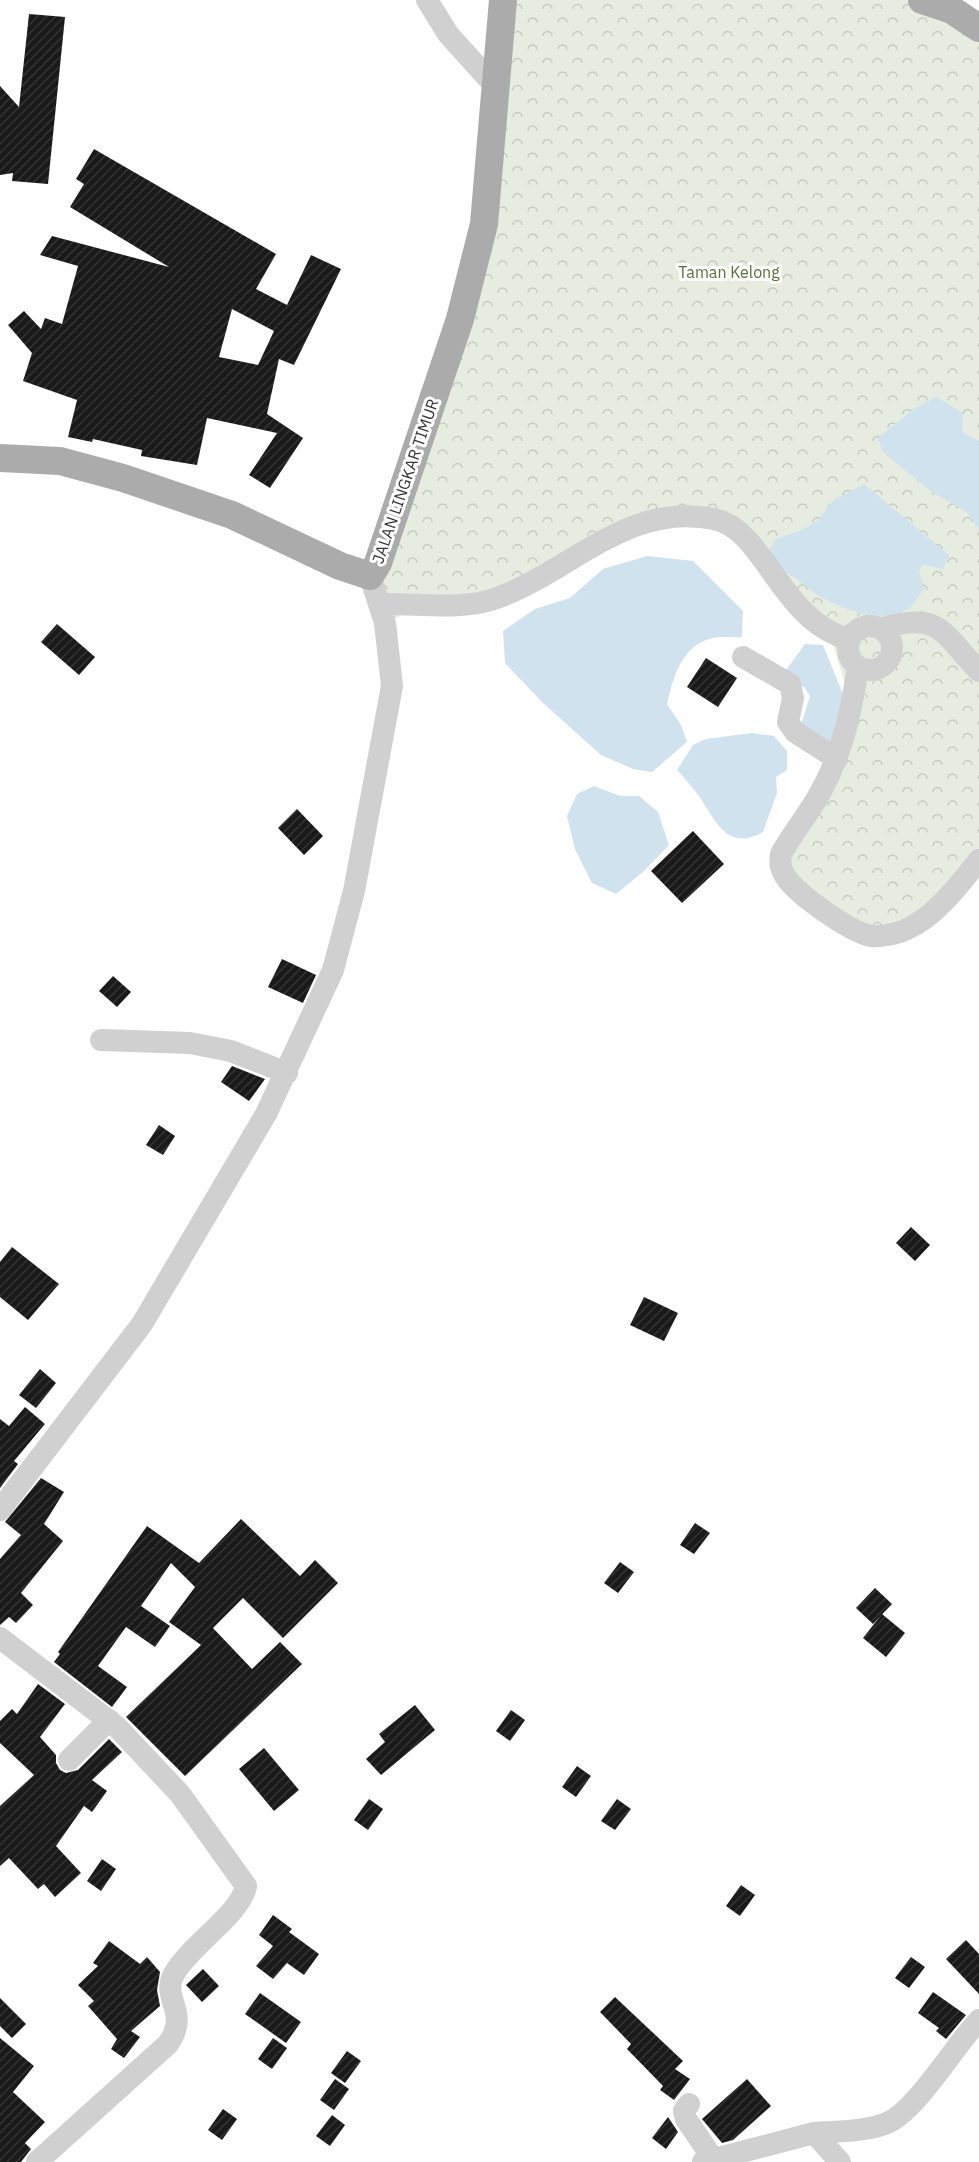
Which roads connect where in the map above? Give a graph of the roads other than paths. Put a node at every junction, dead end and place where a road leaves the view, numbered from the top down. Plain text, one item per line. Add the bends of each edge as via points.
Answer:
1 (426, 0) edge
2 (503, 0) edge
3 (922, 0) edge
4 (979, 28) edge
5 (494, 85) junction
6 (0, 458) edge
7 (370, 576) junction
8 (380, 604) junction
9 (882, 628) junction
10 (849, 639) junction
11 (743, 657) dead end
12 (858, 667) junction
13 (979, 671) edge
14 (837, 759) junction
15 (979, 860) edge
16 (101, 1040) dead end
17 (286, 1073) junction
18 (0, 1510) edge
19 (0, 1638) edge
20 (109, 1720) junction
21 (69, 1760) dead end
22 (979, 2020) edge
23 (689, 2104) dead end
24 (814, 2133) junction
25 (708, 2160) edge
26 (37, 2162) edge
27 (840, 2162) edge

1 - 5 street via 448,34
2 - 5 main road, JALAN LINGKAR TIMUR
3 - 4 main road via 952,10
5 - 7 main road, JALAN LINGKAR TIMUR via 484,224 463,308 378,563
6 - 7 main road, JALAN LINGKAR TIMUR via 60,461 123,478 232,515
7 - 8 street
8 - 10 street via 474,603 496,598 554,570 625,527 692,516 729,523 745,537 808,617 829,632
8 - 17 street via 392,686 354,891 333,970
9 - 10 street via 860,627
9 - 12 street via 892,640 887,663 873,670
9 - 13 street via 918,621 931,623
10 - 12 street via 849,655
11 - 14 street via 789,684 793,698 788,722 795,732
12 - 14 street via 847,730
14 - 15 street via 781,854 779,864 805,897 857,931 872,936 890,934 924,920
16 - 17 street via 190,1043 231,1051
17 - 18 street via 266,1114 142,1324
19 - 20 street
20 - 21 street
20 - 26 street via 170,1781 246,1886 241,1900 172,1977 171,1996 179,2021 168,2044
22 - 24 street via 907,2108 889,2122 857,2130
23 - 25 street via 684,2111 686,2119
24 - 25 street
24 - 27 street

